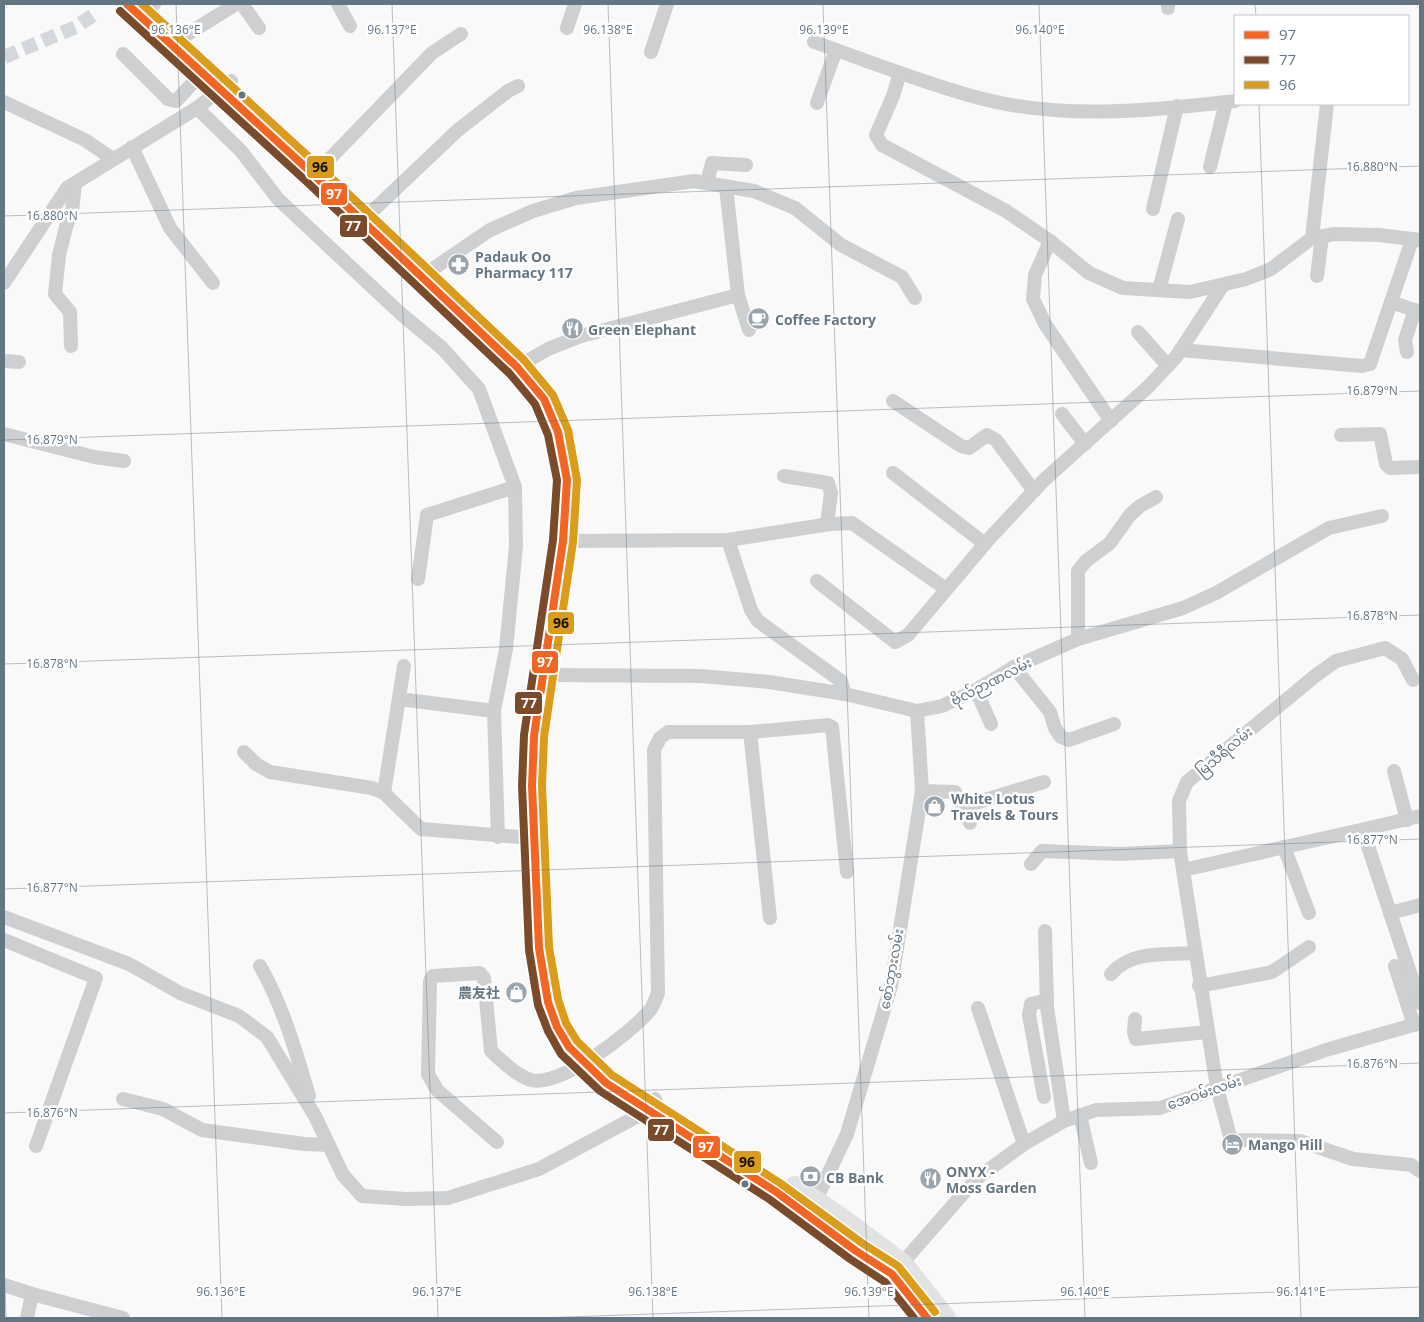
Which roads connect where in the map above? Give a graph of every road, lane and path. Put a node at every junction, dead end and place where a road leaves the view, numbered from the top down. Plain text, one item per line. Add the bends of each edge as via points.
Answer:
1 (236, 4) edge
2 (242, 4) edge
3 (338, 4) edge
4 (575, 4) edge
5 (667, 4) edge
6 (142, 6) edge
7 (350, 26) dead end
8 (258, 28) dead end
9 (567, 28) dead end
10 (460, 34) dead end
11 (183, 37) junction
12 (814, 42) dead end
13 (836, 50) junction
14 (651, 52) dead end
15 (123, 54) dead end
16 (202, 73) junction
17 (900, 73) junction
18 (225, 86) junction
19 (518, 86) dead end
20 (4, 102) edge
21 (1231, 102) edge
22 (818, 103) dead end
23 (1327, 105) edge
24 (1177, 106) junction
25 (197, 108) junction
26 (132, 147) junction
27 (113, 159) junction
28 (746, 166) dead end
29 (1210, 167) dead end
30 (319, 170) junction
31 (75, 183) junction
32 (707, 183) junction
33 (726, 187) junction
34 (1153, 209) dead end
35 (367, 216) junction
36 (1178, 219) dead end
37 (1317, 237) junction
38 (1050, 240) junction
39 (1416, 240) edge
40 (428, 272) junction
41 (1317, 276) dead end
42 (4, 283) edge
43 (213, 283) dead end
44 (1223, 285) junction
45 (1159, 290) junction
46 (738, 295) junction
47 (915, 298) dead end
48 (1391, 302) junction
49 (1418, 311) edge
50 (749, 330) dead end
51 (1138, 332) dead end
52 (71, 346) dead end
53 (1180, 350) junction
54 (1407, 352) dead end
55 (4, 361) edge
56 (19, 362) dead end
57 (524, 363) junction
58 (1168, 366) junction
59 (894, 401) dead end
60 (1062, 414) dead end
61 (1111, 421) junction
62 (4, 434) edge
63 (1341, 435) dead end
64 (1085, 444) junction
65 (124, 461) dead end
66 (1420, 467) edge
67 (892, 473) dead end
68 (784, 476) dead end
69 (515, 487) junction
70 (1034, 491) junction
71 (1156, 497) dead end
72 (1382, 516) dead end
73 (827, 524) junction
74 (728, 540) junction
75 (570, 541) junction
76 (985, 544) junction
77 (418, 579) dead end
78 (817, 581) dead end
79 (946, 589) junction
80 (1078, 639) junction
81 (404, 666) dead end
82 (1014, 667) junction
83 (550, 675) junction
84 (1413, 680) dead end
85 (976, 690) junction
86 (845, 694) junction
87 (399, 699) junction
88 (494, 711) junction
89 (917, 711) junction
90 (991, 724) dead end
91 (1114, 724) dead end
92 (750, 732) junction
93 (244, 752) dead end
94 (1394, 771) dead end
95 (1044, 782) dead end
96 (922, 791) junction
97 (384, 793) junction
98 (962, 807) junction
99 (1413, 818) edge
100 (970, 823) dead end
101 (1365, 829) junction
102 (498, 837) junction
103 (532, 838) junction
104 (1284, 847) junction
105 (1180, 851) junction
106 (1030, 864) dead end
107 (1183, 870) junction
108 (847, 872) dead end
109 (1420, 904) edge
110 (1309, 913) dead end
111 (1390, 913) junction
112 (4, 917) edge
113 (770, 918) dead end
114 (1045, 931) dead end
115 (4, 940) edge
116 (1309, 947) dead end
117 (1194, 953) junction
118 (260, 966) dead end
119 (1395, 966) dead end
120 (1112, 974) dead end
121 (1199, 986) junction
122 (1047, 1000) junction
123 (1420, 1003) edge
124 (978, 1008) dead end
125 (1135, 1019) dead end
126 (1417, 1024) edge
127 (1207, 1032) junction
128 (591, 1059) junction
129 (1217, 1088) junction
130 (1044, 1097) dead end
131 (122, 1099) dead end
132 (651, 1105) junction
133 (1080, 1115) junction
134 (315, 1116) junction
135 (1064, 1121) junction
136 (497, 1142) dead end
137 (1024, 1144) junction
138 (329, 1145) junction
139 (36, 1146) dead end
140 (1091, 1163) dead end
141 (1417, 1166) edge
142 (811, 1208) junction
143 (897, 1269) junction
144 (4, 1285) edge
145 (32, 1294) junction
146 (28, 1318) edge
147 (123, 1318) edge
148 (927, 1318) edge
149 (945, 1318) edge

1 - 11 street
2 - 8 street
3 - 7 street
4 - 9 street
5 - 14 street
6 - 11 highway
6 - 16 highway
10 - 30 street via 432,53
11 - 18 highway
12 - 13 street
13 - 17 street
13 - 22 street
15 - 16 street via 168,99 176,101
16 - 18 highway
17 - 24 street via 980,98 1031,107 1110,112
17 - 38 street via 876,135 882,145 1006,211
18 - 25 street
18 - 30 highway
19 - 35 street via 458,130
20 - 27 street via 85,140
21 - 24 street
21 - 29 street
23 - 37 street
24 - 34 street
25 - 26 street
25 - 69 street via 241,151 278,199 442,348 479,389
26 - 27 street
26 - 43 street via 170,228
27 - 31 street
28 - 32 street via 712,163
30 - 35 highway
31 - 42 street via 67,188
31 - 52 street via 72,212 59,255 55,294 70,312
32 - 33 street
32 - 40 street via 694,181 622,190 576,198 533,211 490,230
33 - 46 street
33 - 47 street via 754,191 795,208 841,245 902,277
35 - 40 highway
36 - 45 street
37 - 39 street via 1379,235
37 - 41 street
37 - 44 street via 1271,269
38 - 45 street via 1089,274 1123,288
38 - 61 street via 1035,275 1033,299 1045,324
39 - 48 street
40 - 57 highway
44 - 45 street via 1190,292
44 - 53 street
46 - 50 street
46 - 57 street via 581,336
48 - 49 street
48 - 53 street via 1370,364 1362,366
49 - 54 street via 1405,340
51 - 58 street
53 - 58 street
55 - 56 street
57 - 75 highway via 558,432 567,480
58 - 61 street
59 - 70 street via 961,446 969,448 987,435 996,440
60 - 64 street
61 - 64 street
62 - 65 street via 94,457
63 - 66 street via 1380,434 1386,464 1390,468
64 - 70 street
67 - 76 street
68 - 73 street via 828,483 831,494
69 - 77 street via 427,515
69 - 88 street via 516,546 506,650
70 - 76 street
71 - 80 street via 1130,515 1110,543 1078,571
72 - 80 street, ဗိုလ်ဉာဏလမ်း via 1329,528 1216,593 1183,608
73 - 74 street
73 - 79 street via 852,523
74 - 75 street
74 - 86 street via 751,610 758,621 841,681
75 - 83 highway
76 - 79 street
78 - 79 street via 895,642 908,634
80 - 82 street, ဗိုလ်ဉာဏလမ်း
81 - 87 street
82 - 85 street, ဗိုလ်ဉာဏလမ်း
82 - 91 street via 1050,712 1061,738 1069,740
83 - 86 street, ဗိုလ်ဉာဏလမ်း via 701,676 770,682
83 - 103 highway via 534,736
83 - 128 highway via 546,786 553,946 562,999
84 - 105 street, မြသီရီလမ်း via 1402,658 1386,648 1336,661 1315,676 1187,782 1180,801
85 - 89 street, ဗိုလ်ဉာဏလမ်း via 942,706
85 - 90 street
86 - 89 street, ဗိုလ်ဉာဏလမ်း
87 - 88 street
87 - 97 street
88 - 102 street
89 - 96 street, စော်ဘွားလမ်း
92 - 108 street via 828,724 832,727
92 - 113 street
92 - 128 street via 668,732 660,738 654,750 658,993 651,1009 630,1031
93 - 97 street via 270,772 372,788
94 - 99 street
95 - 98 street
96 - 98 street via 955,792
96 - 142 street, စော်ဘွားလမ်း via 884,1013 847,1134
97 - 102 street via 421,829
98 - 100 street
99 - 101 street
101 - 104 street
101 - 111 street
102 - 103 street
103 - 128 highway via 539,948 548,1002 557,1028 569,1047
104 - 107 street
104 - 110 street
105 - 106 street via 1121,854 1042,851
105 - 107 street, မြသီရီလမ်း
107 - 117 street, မြသီရီလမ်း
109 - 111 street
111 - 123 street
112 - 134 street via 108,955 180,993 239,1016 267,1037
114 - 122 street
115 - 139 street via 96,978
116 - 121 street via 1272,972
117 - 120 street via 1138,956 1120,963
117 - 121 street, မြသီရီလမ်း
118 - 134 street via 294,1045
119 - 126 street
121 - 127 street, မြသီရီလမ်း
122 - 130 street via 1031,1004 1029,1015
122 - 135 street
124 - 137 street
125 - 127 street via 1136,1039
126 - 129 street, အေဝမ်းလမ်း via 1326,1050
127 - 129 street, မြသီရီလမ်း
128 - 132 highway via 606,1083
128 - 136 street via 547,1080 532,1080 510,1068 491,1051 484,978 480,973 433,976 430,981 428,1074 437,1090
129 - 133 street, အေဝမ်းလမ်း via 1160,1108 1096,1110
129 - 141 street, မြသီရီလမ်း via 1232,1141 1300,1141 1353,1159
131 - 138 street via 163,1109 202,1130
132 - 138 street via 539,1169 448,1198 362,1196 343,1175
132 - 142 highway via 775,1190
133 - 135 street, အေဝမ်းလမ်း
133 - 140 street
134 - 138 street
135 - 137 street, အေဝမ်းလမ်း
137 - 143 street, အေဝမ်းလမ်း via 976,1180
142 - 143 highway
143 - 148 highway
143 - 149 highway
144 - 145 street
145 - 146 street
145 - 147 street

